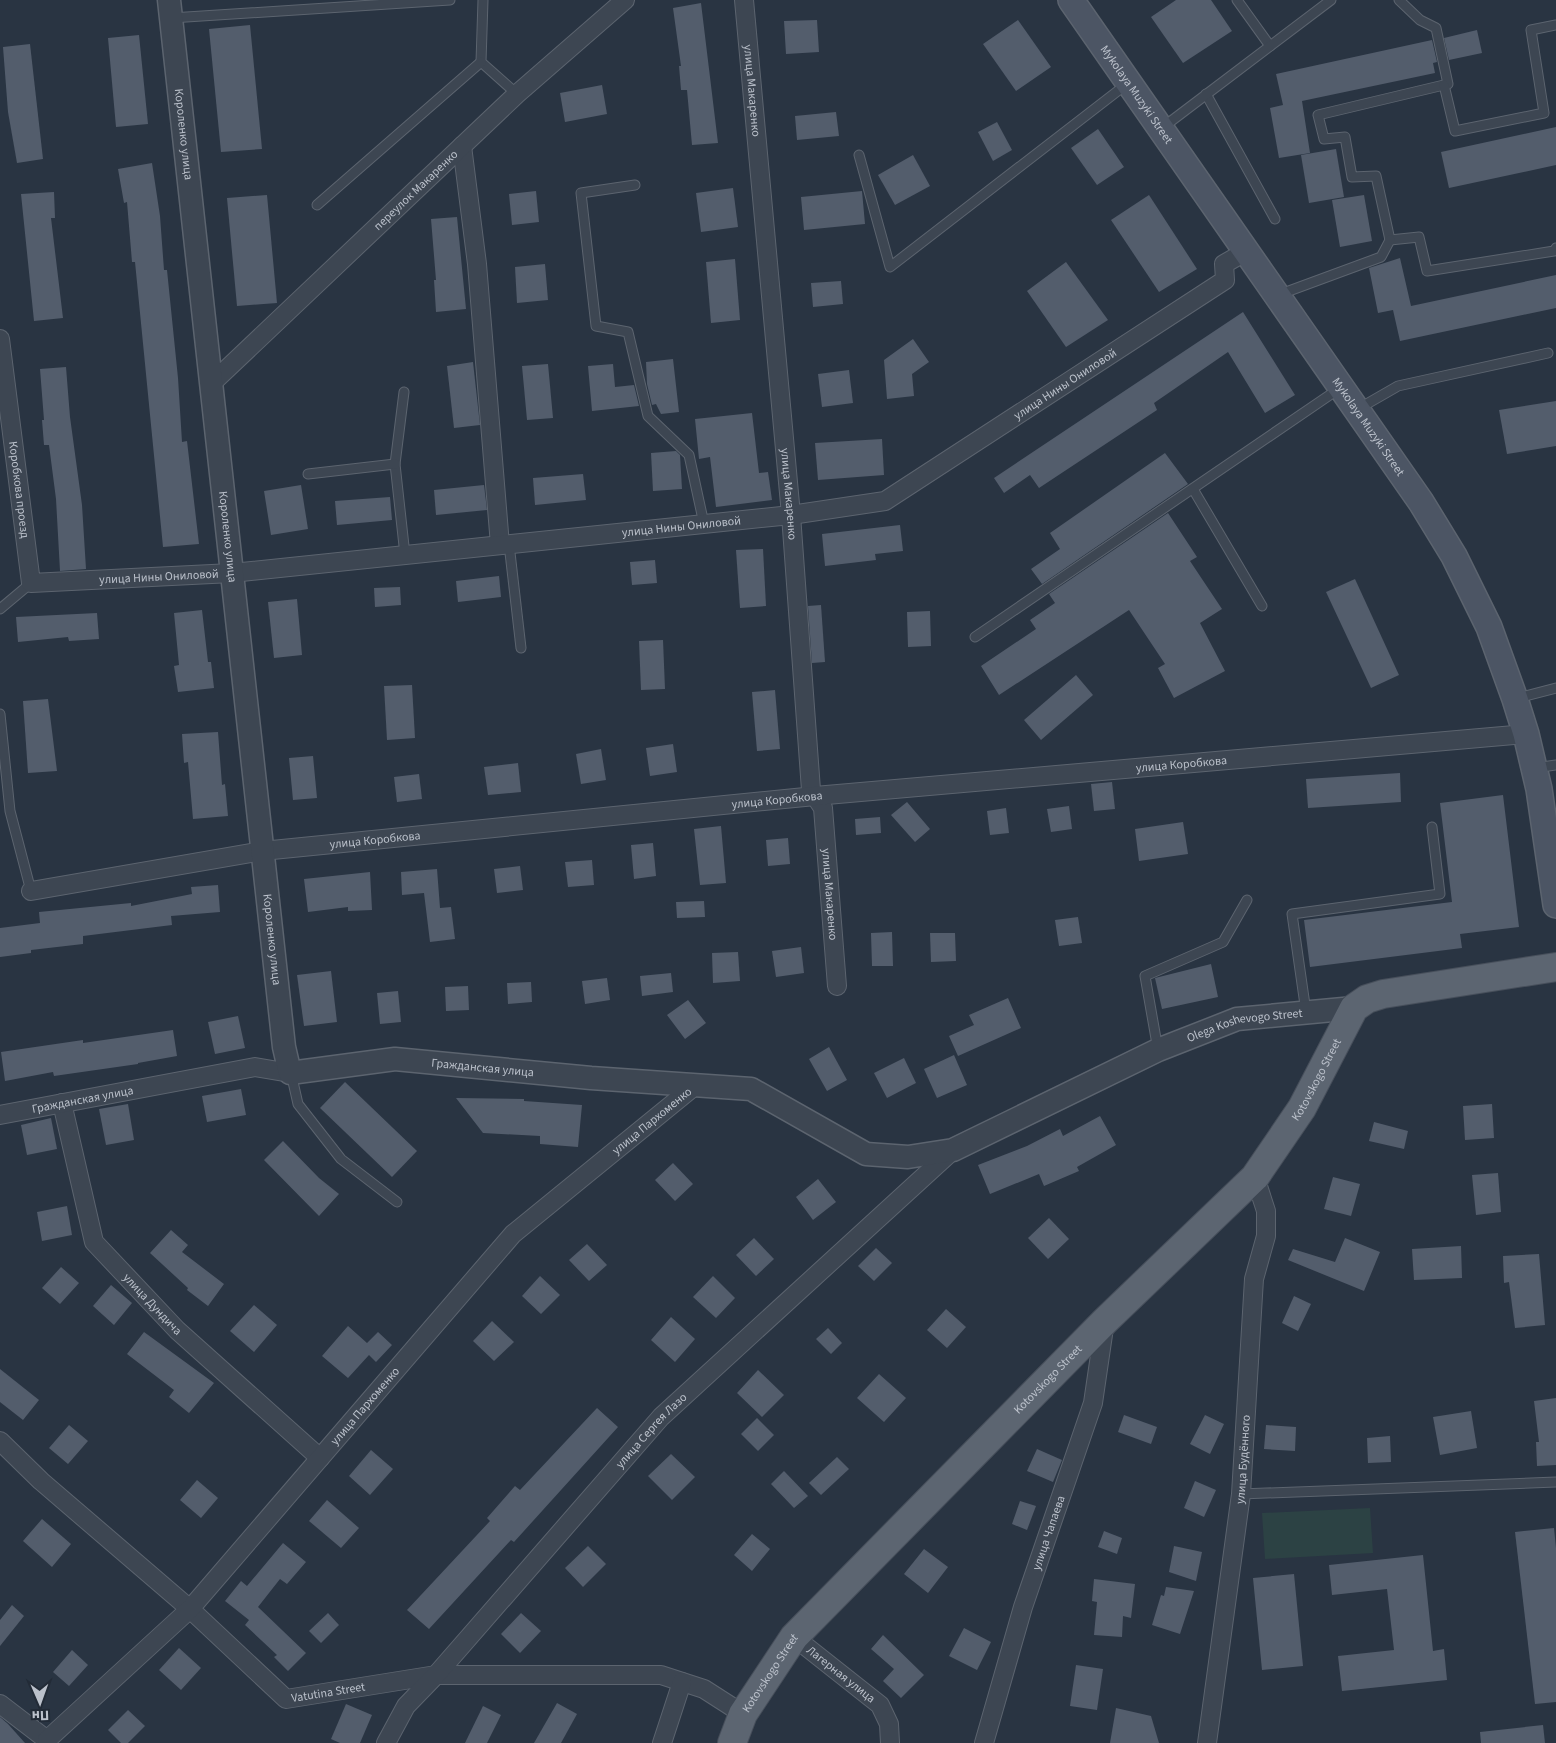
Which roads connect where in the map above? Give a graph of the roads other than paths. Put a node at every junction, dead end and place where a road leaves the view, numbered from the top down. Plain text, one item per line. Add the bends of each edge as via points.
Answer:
1 (450, 0) edge
2 (482, 0) edge
3 (625, 0) edge
4 (744, 0) edge
5 (1071, 0) edge
6 (1237, 0) edge
7 (1331, 0) edge
8 (1399, 0) edge
9 (170, 9) edge
10 (1556, 25) edge
11 (1270, 46) junction
12 (481, 62) junction
13 (1128, 83) junction
14 (1444, 85) junction
15 (517, 94) junction
16 (1206, 94) junction
17 (1160, 130) junction
18 (462, 146) junction
19 (859, 155) dead end
20 (634, 185) dead end
21 (317, 205) dead end
22 (1275, 220) dead end
23 (1390, 240) junction
24 (1556, 248) edge
25 (1245, 252) junction
26 (1276, 296) junction
27 (0, 339) edge
28 (1548, 353) dead end
29 (211, 384) junction
30 (1340, 388) junction
31 (404, 392) dead end
32 (1356, 410) junction
33 (395, 464) junction
34 (308, 474) dead end
35 (1193, 489) junction
36 (790, 515) junction
37 (704, 524) junction
38 (505, 545) junction
39 (405, 555) junction
40 (232, 573) junction
41 (31, 583) junction
42 (1262, 606) dead end
43 (0, 610) edge
44 (975, 637) dead end
45 (521, 648) dead end
46 (1556, 688) edge
47 (1515, 699) junction
48 (0, 714) edge
49 (1526, 734) junction
50 (1545, 766) edge
51 (815, 796) junction
52 (1432, 826) dead end
53 (262, 851) junction
54 (31, 891) joint
55 (1247, 900) dead end
56 (1556, 905) edge
57 (1556, 967) edge
58 (837, 986) dead end
59 (1354, 1008) junction
60 (1306, 1013) junction
61 (1158, 1050) junction
62 (290, 1073) junction
63 (697, 1084) junction
64 (62, 1103) junction
65 (0, 1115) edge
66 (953, 1150) junction
67 (1255, 1177) junction
68 (397, 1202) dead end
69 (1106, 1320) junction
70 (0, 1441) edge
71 (320, 1458) junction
72 (1556, 1482) edge
73 (1241, 1494) junction
74 (190, 1609) junction
75 (794, 1637) junction
76 (436, 1675) junction
77 (682, 1682) junction
78 (0, 1704) edge
79 (743, 1714) junction
80 (47, 1742) edge
81 (386, 1743) edge
82 (662, 1743) edge
83 (732, 1743) edge
84 (890, 1743) edge
85 (984, 1743) edge
86 (1207, 1743) edge

1 - 9 lane
2 - 12 lane
3 - 15 street, переулок Макаренко
4 - 36 street, улица Макаренко
5 - 13 main road, Mykolaya Muzyki Street
6 - 11 lane
7 - 11 lane
8 - 14 lane via 1420,20 1436,28 1448,84
9 - 29 street, Короленко улица
10 - 14 lane via 1530,30 1544,113 1455,131
11 - 16 lane
12 - 15 lane
12 - 21 lane
13 - 17 main road, Mykolaya Muzyki Street
13 - 19 lane via 890,266
14 - 23 lane via 1318,115 1324,139 1345,137 1352,178 1376,176
15 - 18 street, переулок Макаренко
16 - 17 lane
16 - 22 lane
17 - 25 main road, Mykolaya Muzyki Street
18 - 29 street, переулок Макаренко
18 - 38 street
20 - 37 lane via 581,193 596,326 628,332 648,416 689,454
23 - 24 lane via 1419,237 1427,271 1554,251
23 - 26 lane via 1382,257
25 - 26 main road, Mykolaya Muzyki Street
25 - 36 street, улица Нины Ониловой via 1224,264 1225,280 885,501
26 - 30 main road, Mykolaya Muzyki Street
27 - 41 street, Коробкова проезд
28 - 32 lane via 1398,386
29 - 40 street, Короленко улица
30 - 32 main road, Mykolaya Muzyki Street
30 - 35 lane
31 - 33 lane
32 - 47 main road, Mykolaya Muzyki Street via 1454,556 1489,627
33 - 34 lane
33 - 39 lane
35 - 42 lane
35 - 44 lane
36 - 37 street, улица Нины Ониловой
36 - 51 street, улица Макаренко via 811,790
37 - 38 street, улица Нины Ониловой
38 - 39 street, улица Нины Ониловой
38 - 45 lane
39 - 40 street, улица Нины Ониловой
40 - 41 street, улица Нины Ониловой
40 - 53 street, Короленко улица
41 - 43 lane
46 - 47 lane
47 - 49 main road, Mykolaya Muzyki Street
48 - 54 lane via 10,811
49 - 50 main road, Mykolaya Muzyki Street
49 - 51 street, улица Коробкова
50 - 56 main road, Mykolaya Muzyki Street
51 - 53 street, улица Коробкова
51 - 58 street, улица Макаренко via 823,808
52 - 60 lane via 1440,894 1292,914
53 - 54 street, улица Коробкова
53 - 62 street, Короленко улица via 284,1047
55 - 61 lane via 1224,942 1146,976
57 - 59 main road, Olega Koshevogo Street via 1382,994
59 - 60 street, Olega Koshevogo Street
59 - 67 main road, Kotovskogo Street via 1302,1108
60 - 61 street, Olega Koshevogo Street via 1237,1019
61 - 66 street, Olega Koshevogo Street
62 - 63 street, Гражданская улица via 395,1059 591,1078
62 - 64 street, Гражданская улица via 254,1068
62 - 68 lane via 298,1104 341,1160
63 - 66 street, Гражданская улица via 751,1089 866,1154 908,1157
63 - 71 street, улица Пархоменко via 513,1234
64 - 65 street, Гражданская улица
64 - 71 street, улица Дундича via 94,1242 177,1330
66 - 76 street, улица Сергея Лазо via 661,1417
67 - 69 main road, Kotovskogo Street
67 - 73 street, улица Будённого via 1266,1211 1266,1236 1254,1279
69 - 75 main road, Kotovskogo Street
69 - 85 street, улица Чапаева via 1093,1403 1023,1608
70 - 74 street, Vatutina Street via 41,1481
71 - 74 street, улица Пархоменко
72 - 73 lane
73 - 86 street, улица Будённого
74 - 76 street, Vatutina Street via 286,1699
74 - 80 street, улица Пархоменко
75 - 79 main road, Kotovskogo Street
75 - 84 street, Лагерная улица via 880,1705 889,1724
76 - 77 street, Vatutina Street via 661,1675
76 - 81 street, улица Сергея Лазо via 406,1706
77 - 79 street, Vatutina Street via 704,1689
77 - 82 street
78 - 80 street
79 - 83 main road, Kotovskogo Street

